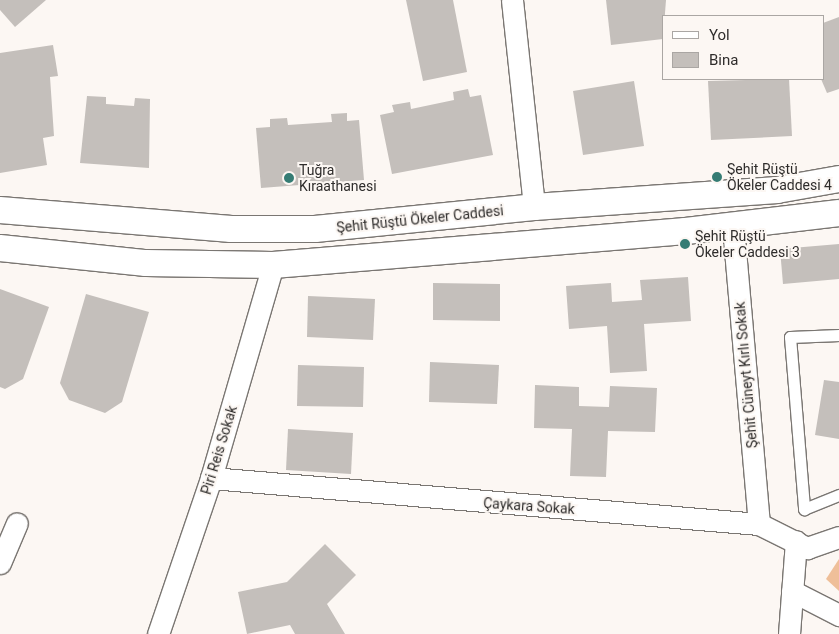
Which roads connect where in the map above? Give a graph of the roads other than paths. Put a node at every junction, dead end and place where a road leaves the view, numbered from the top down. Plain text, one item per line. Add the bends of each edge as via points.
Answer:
1 (512, 0) edge
2 (839, 179) edge
3 (534, 207) junction
4 (0, 210) edge
5 (839, 213) edge
6 (733, 227) junction
7 (276, 230) junction
8 (536, 244) junction
9 (0, 248) edge
10 (273, 264) junction
11 (839, 335) edge
12 (211, 478) junction
13 (839, 495) edge
14 (17, 523) dead end
15 (759, 524) junction
16 (839, 537) edge
17 (796, 541) junction
18 (0, 563) edge
19 (792, 591) junction
20 (839, 615) edge
21 (158, 634) edge
22 (789, 634) edge

1 - 3 street
2 - 3 street, Şehit Rüştü Ökeler Caddesi via 777,190
3 - 7 street, Şehit Rüştü Ökeler Caddesi
3 - 8 street
4 - 7 street, Şehit Rüştü Ökeler Caddesi
5 - 6 street
6 - 8 street
6 - 15 street, Şehit Cüneyt Kırlı Sokak
7 - 10 street
8 - 10 street
9 - 10 street via 146,264
10 - 12 street, Piri Reis Sokak
11 - 13 lane via 790,336 804,509
12 - 15 street, Çaykara Sokak
12 - 21 street, Piri Reis Sokak
14 - 18 street
15 - 17 street, Çaykara Sokak
16 - 17 street, Çaykara Sokak via 807,548
17 - 19 street
19 - 20 street
19 - 22 street

